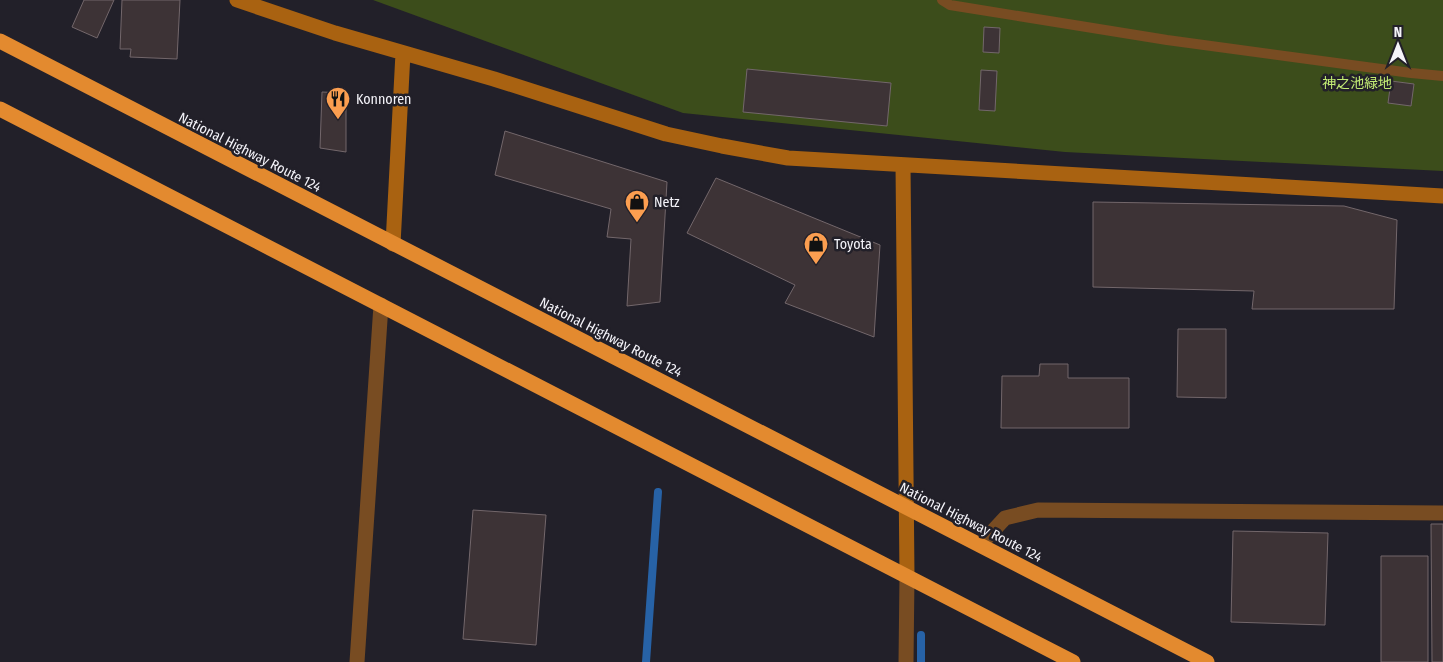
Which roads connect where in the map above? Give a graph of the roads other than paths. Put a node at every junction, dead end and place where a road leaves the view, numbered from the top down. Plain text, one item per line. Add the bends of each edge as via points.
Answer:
1 (237, 0) edge
2 (942, 0) edge
3 (0, 41) edge
4 (403, 53) junction
5 (1443, 76) edge
6 (0, 109) edge
7 (903, 165) junction
8 (1443, 196) edge
9 (393, 244) junction
10 (380, 305) junction
11 (906, 507) junction
12 (1443, 513) edge
13 (980, 545) junction
14 (907, 576) junction
15 (357, 662) edge
16 (906, 662) edge
17 (1073, 662) edge
18 (1207, 662) edge

1 - 4 street
2 - 5 lane via 950,5 1157,38
3 - 9 highway, National Highway Route 124
4 - 7 street via 666,134 788,158
4 - 9 street
6 - 10 highway
7 - 8 street
7 - 11 street
9 - 11 highway, National Highway Route 124
10 - 14 highway
10 - 15 street
11 - 13 highway, National Highway Route 124
11 - 14 street
12 - 13 street via 1038,510 1005,518
13 - 18 highway, National Highway Route 124
14 - 16 street
14 - 17 highway

